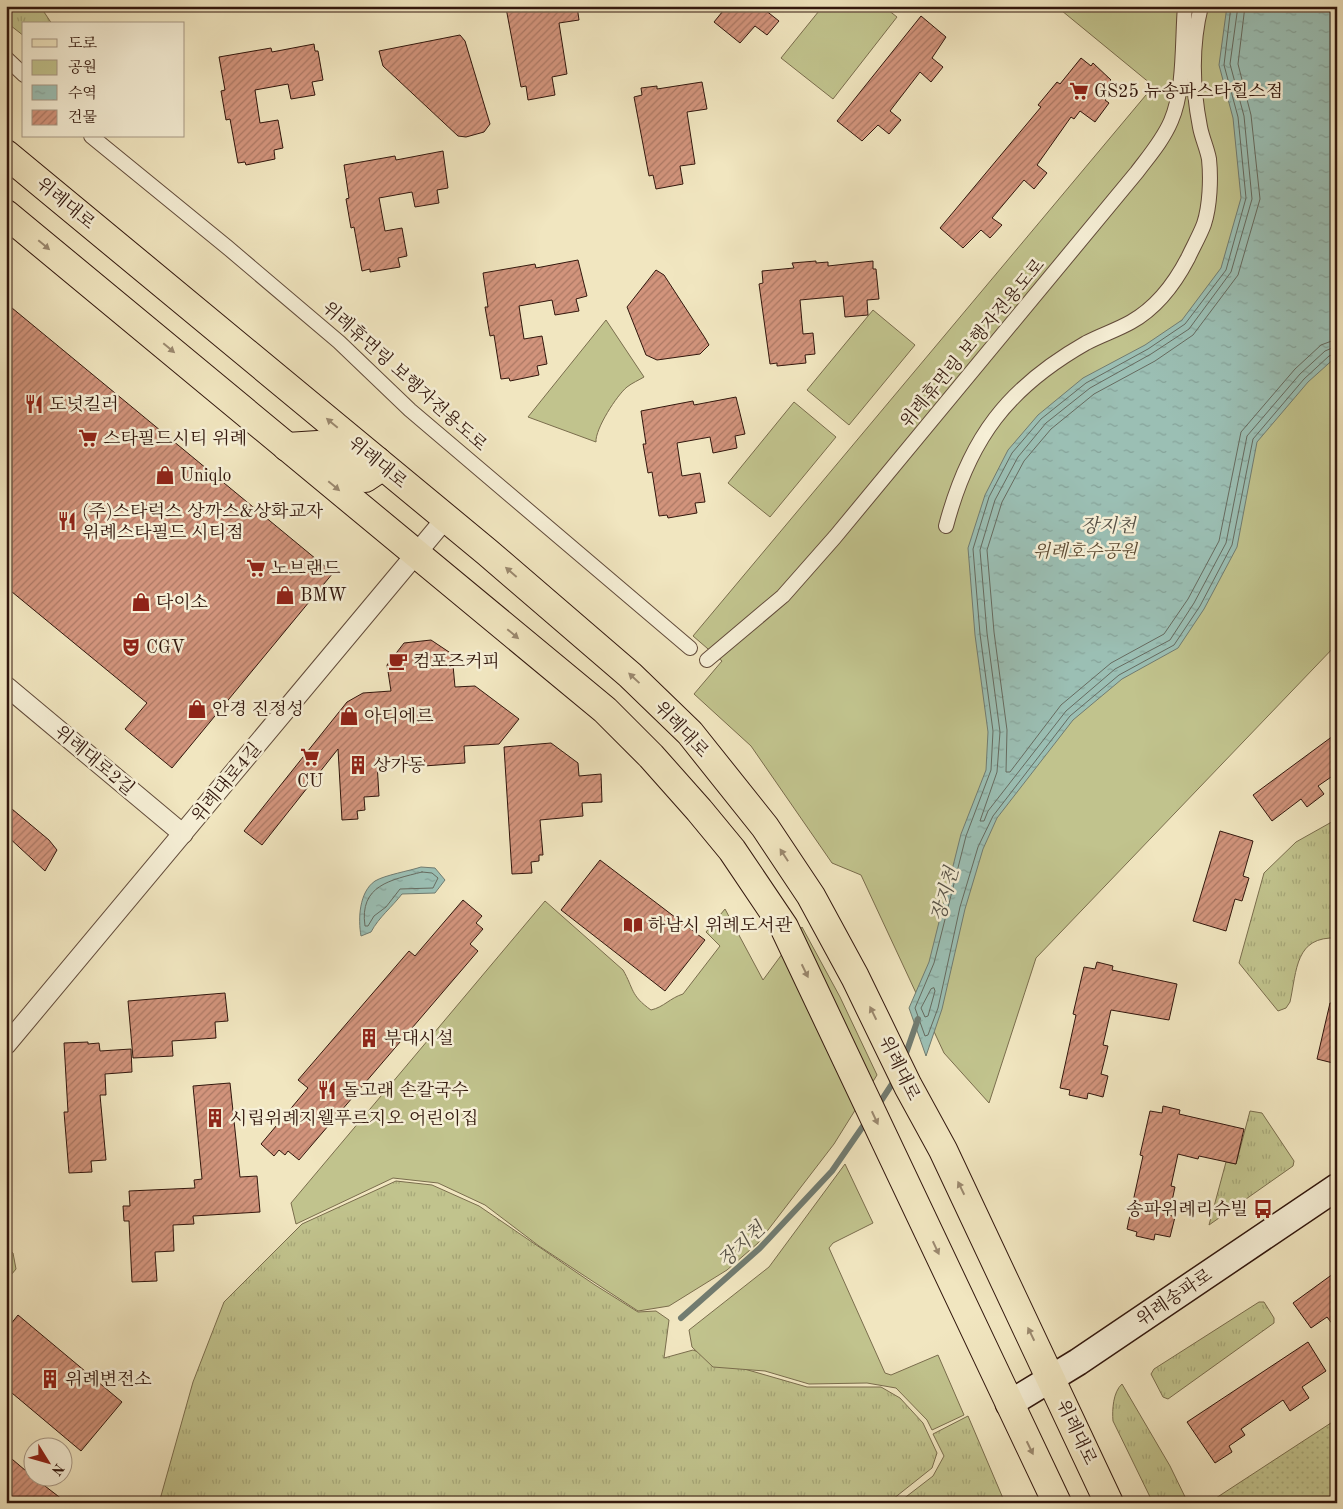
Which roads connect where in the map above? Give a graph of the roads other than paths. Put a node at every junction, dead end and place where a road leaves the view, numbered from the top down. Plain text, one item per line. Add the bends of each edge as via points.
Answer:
1 (1185, 6) edge
2 (1200, 6) edge
3 (6, 58) edge
4 (22, 74) edge
5 (93, 138) edge
6 (6, 154) edge
7 (6, 214) edge
8 (287, 447) junction
9 (377, 461) junction
10 (446, 518) junction
11 (946, 526) dead end
12 (416, 554) junction
13 (690, 648) dead end
14 (707, 660) dead end
15 (6, 686) edge
16 (183, 834) junction
17 (6, 1045) edge
18 (1337, 1187) edge
19 (1052, 1378) junction
20 (1009, 1404) junction
21 (1057, 1503) edge
22 (1109, 1503) edge

1 - 14 street, 위례휴먼링 보행자전용도로 via 1178,99 1163,138 835,537 783,596
2 - 11 street via 1193,50 1200,128 1209,159 1208,191 1204,223 1188,259 1174,282 1153,306 1132,322 1088,342 1040,372 1010,399 974,450 956,488
3 - 4 street
5 - 13 street, 위례휴먼링 보행자전용도로 via 332,335 410,410
9 -> 6 main road, 위례대로
7 -> 8 main road
8 - 9 main road via 318,445 365,478 374,472
8 -> 12 main road
9 - 10 main road, 위례대로
10 - 12 street, 위례대로4길
19 -> 10 main road, 위례대로 via 855,977 810,896 765,827 690,733 630,675
12 - 16 street, 위례대로4길
12 -> 20 main road via 605,710 652,756 732,850 784,927
15 - 16 street, 위례대로2길
16 - 17 street, 위례대로4길
18 - 19 main road, 위례송파로
19 - 20 main road, 위례송파로
19 - 22 main road, 위례대로
20 -> 21 main road

